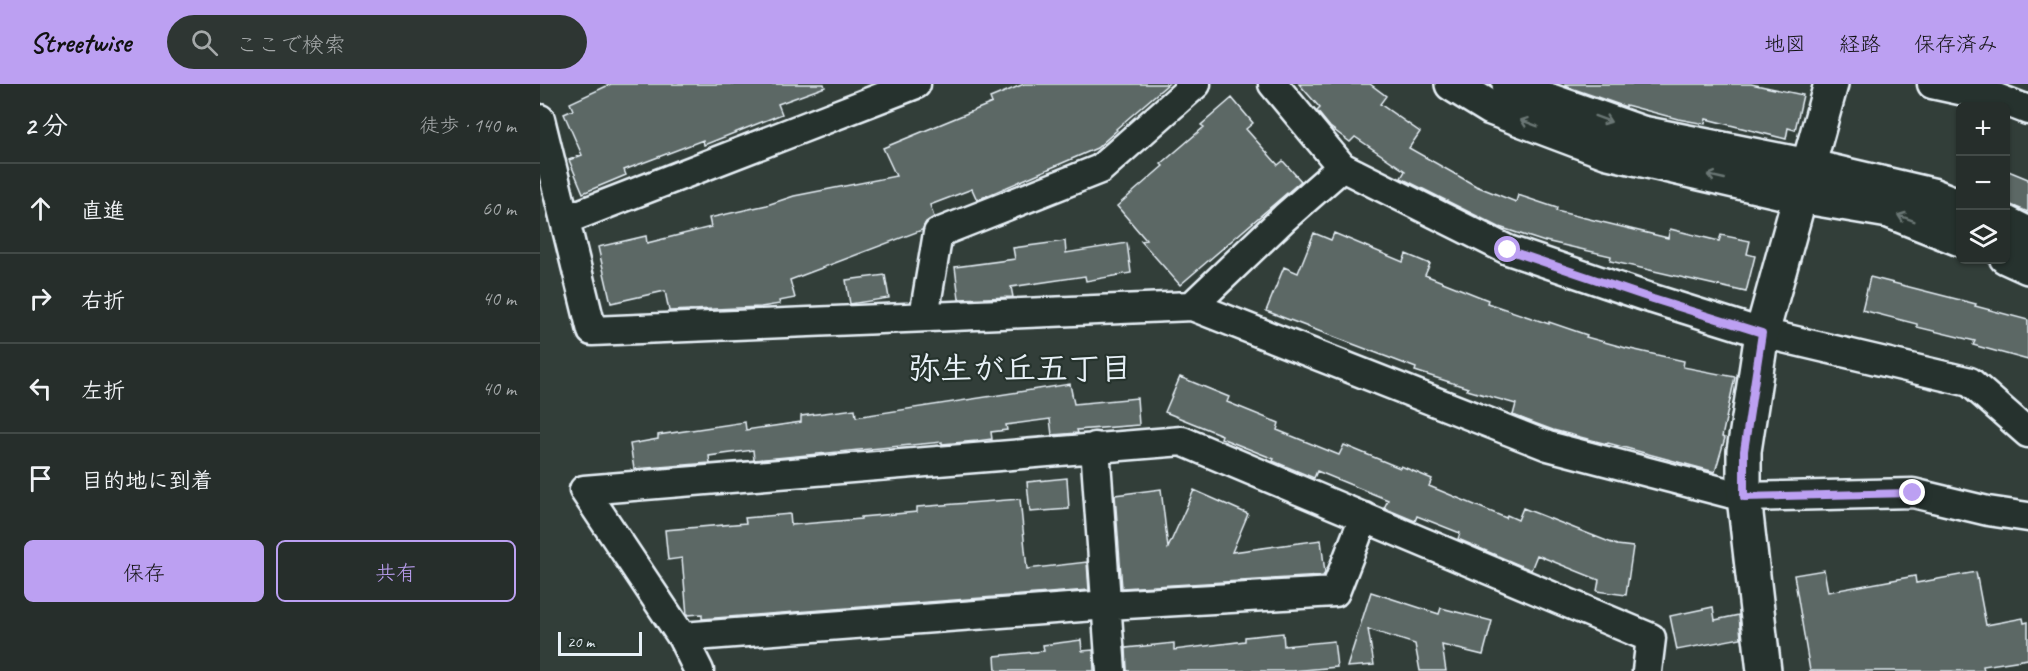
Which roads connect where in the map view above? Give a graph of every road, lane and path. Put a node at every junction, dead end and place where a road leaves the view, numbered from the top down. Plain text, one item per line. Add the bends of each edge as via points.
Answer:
1 (916, 84) edge
2 (1196, 84) edge
3 (1273, 84) edge
4 (1452, 84) edge
5 (1509, 84) edge
6 (1831, 84) edge
7 (1932, 84) edge
8 (1984, 89) edge
9 (2028, 110) edge
10 (540, 119) edge
11 (1342, 167) junction
12 (1804, 181) junction
13 (1956, 204) edge
14 (565, 220) junction
15 (2010, 225) edge
16 (2028, 234) edge
17 (1956, 237) edge
18 (2010, 258) edge
19 (2028, 267) edge
20 (1192, 306) junction
21 (924, 316) junction
22 (1762, 333) junction
23 (2028, 433) edge
24 (1095, 447) junction
25 (1744, 497) junction
26 (1364, 517) junction
27 (2028, 517) edge
28 (1108, 605) junction
29 (682, 636) junction
30 (699, 671) edge
31 (1111, 671) edge
32 (1647, 671) edge
33 (1764, 671) edge

1 - 14 street
2 - 21 street via 1100,168 938,233
3 - 11 street
12 -> 4 street via 1608,152 1491,108
5 -> 12 street via 1642,133
6 - 12 street
7 - 8 street
8 - 9 street
10 - 14 street
11 - 20 street
11 - 22 street via 1508,250
12 - 13 street via 1932,195
17 -> 12 street
12 - 22 street
14 - 21 street via 592,331
15 - 16 street
18 - 19 street
20 - 21 street
20 - 25 street via 1548,446
22 - 23 street via 1970,382
22 - 25 street via 1744,451
24 - 26 street via 1182,441
24 - 28 street
24 - 29 street via 584,490
25 - 27 street via 1913,493
25 - 33 street
26 - 28 street via 1335,592
26 - 32 street via 1651,638
28 - 29 street
28 - 31 street
29 - 30 street

